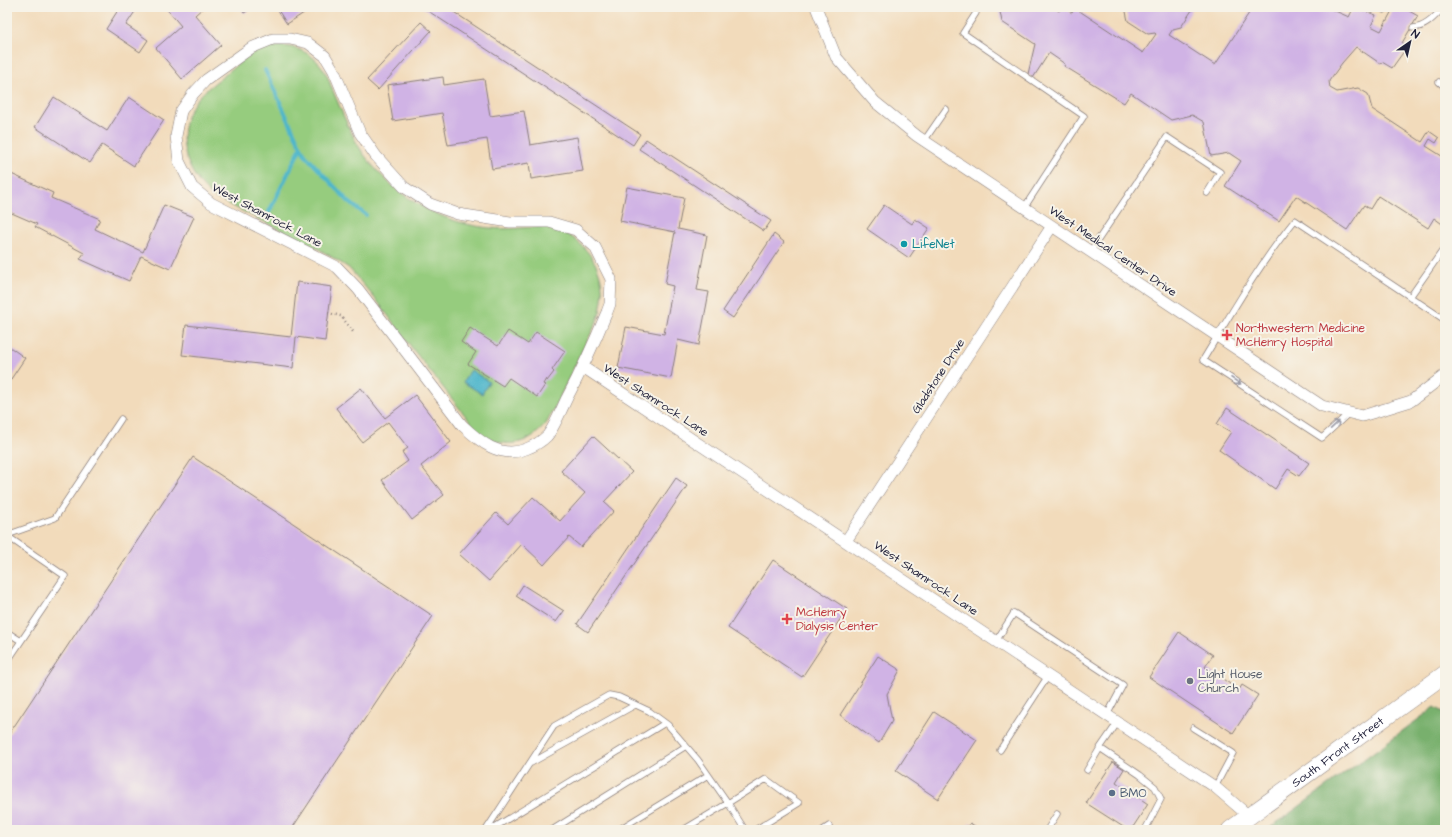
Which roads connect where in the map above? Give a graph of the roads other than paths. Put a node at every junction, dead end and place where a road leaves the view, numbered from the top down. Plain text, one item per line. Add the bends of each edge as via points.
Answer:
1 (816, 7) edge
2 (975, 7) edge
3 (1444, 7) edge
4 (1413, 28) dead end
5 (1439, 82) dead end
6 (1445, 87) edge
7 (946, 109) dead end
8 (924, 142) junction
9 (1207, 193) dead end
10 (1024, 208) junction
11 (1052, 226) junction
12 (1445, 247) edge
13 (1090, 252) junction
14 (1410, 297) junction
15 (1445, 320) edge
16 (1217, 336) junction
17 (583, 367) junction
18 (1445, 375) edge
19 (1349, 413) junction
20 (121, 419) dead end
21 (7, 535) edge
22 (846, 541) junction
23 (7, 632) edge
24 (21, 641) junction
25 (996, 641) junction
26 (7, 662) edge
27 (1445, 674) edge
28 (1048, 676) junction
29 (635, 705) junction
30 (1107, 714) junction
31 (1118, 722) junction
32 (665, 723) junction
33 (1193, 728) dead end
34 (686, 746) junction
35 (1100, 748) junction
36 (1000, 750) dead end
37 (529, 764) junction
38 (1087, 770) dead end
39 (708, 774) junction
40 (1215, 786) junction
41 (728, 803) junction
42 (1057, 814) dead end
43 (1250, 817) junction
44 (830, 826) dead end
45 (486, 830) edge
46 (490, 830) edge
47 (552, 830) edge
48 (618, 830) edge
49 (683, 830) edge
50 (744, 830) edge
51 (755, 830) edge
52 (823, 830) edge
53 (1047, 830) edge
54 (1144, 830) edge
55 (1230, 830) edge

1 - 8 street, West Medical Center Drive via 836,57 875,102
2 - 10 lane via 976,13 963,33 1084,116
3 - 4 lane via 1428,23
5 - 6 lane
7 - 8 lane
8 - 10 street, West Medical Center Drive
9 - 13 lane via 1220,172 1167,137
10 - 11 street, West Medical Center Drive
11 - 13 street, West Medical Center Drive
11 - 22 street, Gladstone Drive
12 - 14 lane
13 - 16 street, West Medical Center Drive
14 - 15 lane
14 - 16 lane via 1295,220
16 - 19 street, West Medical Center Drive via 1322,406
16 -> 19 lane via 1203,360 1322,438
17 - 17 street, West Shamrock Lane via 610,304 611,279 595,247 576,230 549,222 510,222 458,214 430,204 404,186 376,156 360,133 325,56 308,43 273,39 251,48 206,80 181,111 176,136 179,161 192,187 212,203 337,267 358,289 462,425 476,438 492,448 508,452 536,445 548,435
17 - 22 street, West Shamrock Lane
18 - 19 street, West Medical Center Drive via 1411,401 1362,416
20 - 21 lane via 55,518
21 - 24 lane via 65,576
22 - 25 street, West Shamrock Lane
23 - 24 lane
24 - 26 lane
25 - 28 street, West Shamrock Lane
25 - 30 lane via 1014,613 1123,685
27 - 43 main road, South Front Street
28 - 30 street, West Shamrock Lane
28 - 36 lane
29 - 32 lane via 649,711
29 - 37 lane
29 - 37 lane via 609,695 554,726
30 - 31 street, West Shamrock Lane
31 - 35 lane
31 - 40 street, West Shamrock Lane
32 - 34 lane
32 - 46 lane
33 - 40 lane via 1233,753
34 - 39 lane
34 - 47 lane
35 - 38 lane
35 - 54 lane via 1155,787 1161,799
37 - 45 lane
39 - 41 lane
39 - 48 lane
40 - 43 street, West Shamrock Lane
41 - 49 lane
41 - 50 lane
41 - 51 lane via 766,779 799,803
42 - 53 lane
43 - 55 main road, South Front Street
44 - 52 lane

